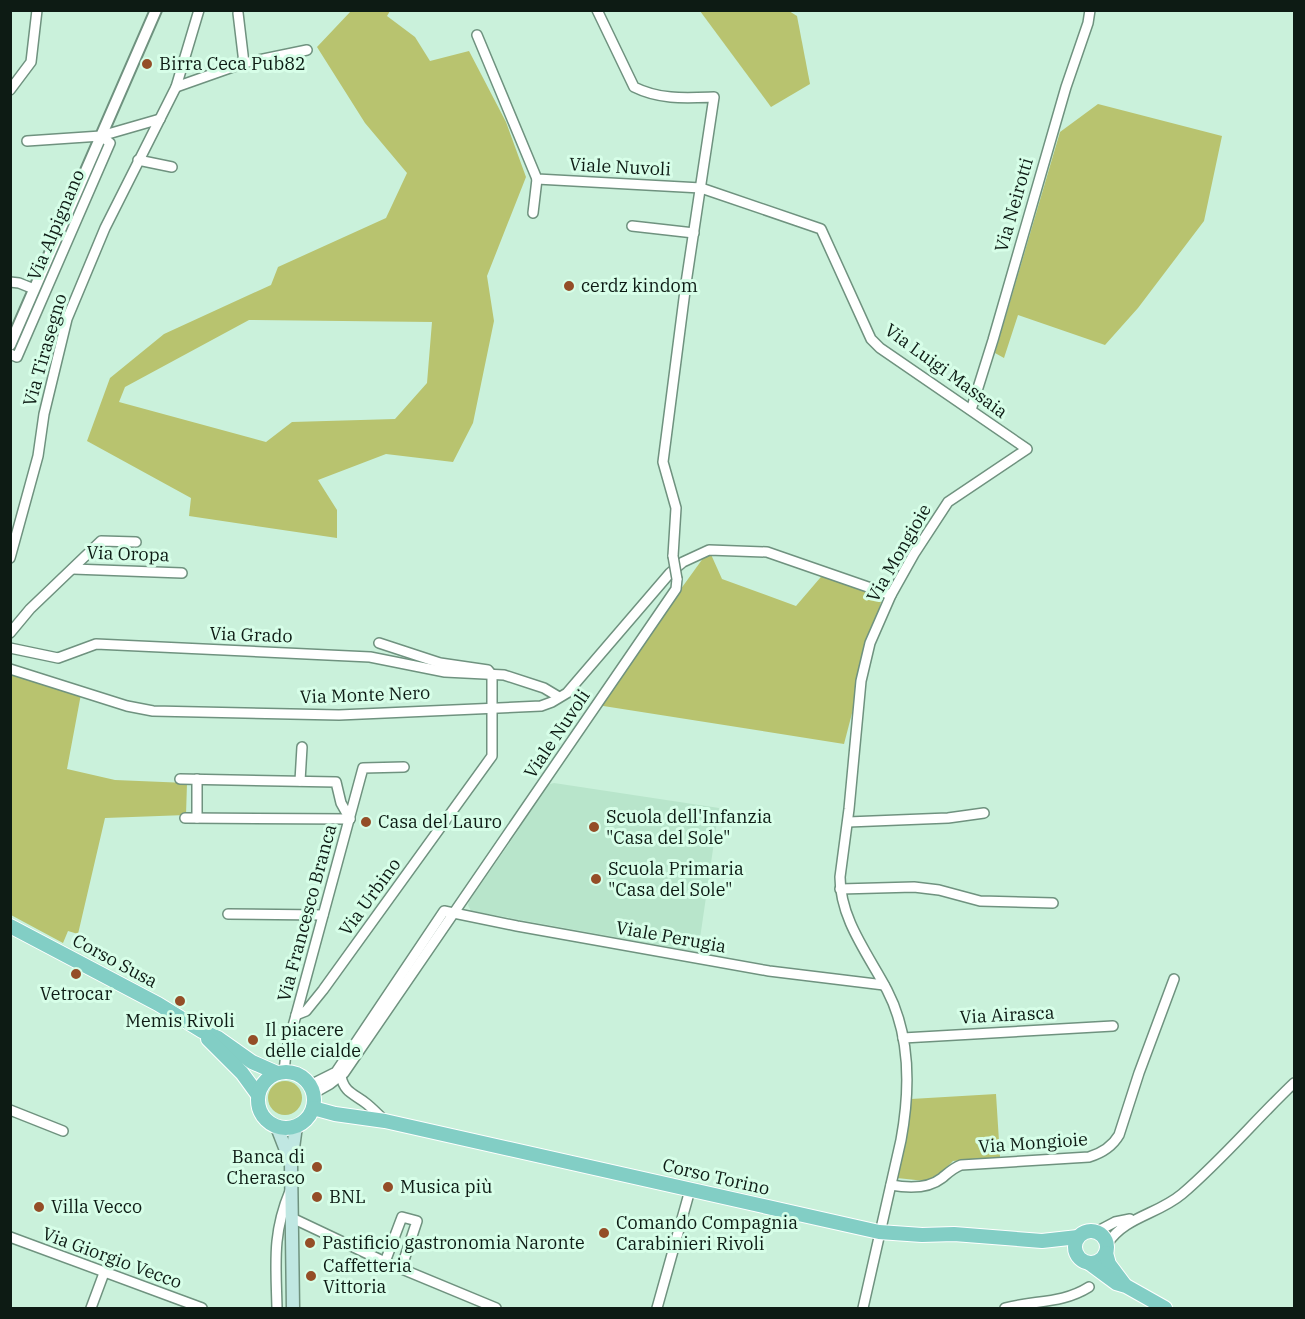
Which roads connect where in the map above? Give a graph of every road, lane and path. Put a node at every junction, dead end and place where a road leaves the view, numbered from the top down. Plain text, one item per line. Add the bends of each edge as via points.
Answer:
1 (37, 10) edge
2 (156, 10) edge
3 (200, 10) edge
4 (597, 10) edge
5 (1090, 10) edge
6 (238, 12) dead end
7 (477, 35) dead end
8 (307, 50) dead end
9 (244, 63) junction
10 (176, 87) junction
11 (10, 90) edge
12 (160, 119) junction
13 (101, 136) junction
14 (27, 141) dead end
15 (138, 160) junction
16 (172, 166) dead end
17 (537, 179) junction
18 (701, 188) junction
19 (533, 213) dead end
20 (632, 226) dead end
21 (694, 233) junction
22 (10, 282) edge
23 (34, 289) junction
24 (10, 345) edge
25 (10, 354) edge
26 (971, 410) junction
27 (1028, 449) joint
28 (136, 542) dead end
29 (10, 558) edge
30 (73, 568) junction
31 (182, 573) dead end
32 (673, 576) junction
33 (891, 595) junction
34 (10, 633) edge
35 (379, 643) dead end
36 (10, 648) edge
37 (10, 669) edge
38 (492, 675) junction
39 (559, 697) junction
40 (493, 707) junction
41 (302, 747) dead end
42 (404, 767) dead end
43 (180, 779) dead end
44 (197, 779) junction
45 (300, 781) junction
46 (984, 813) dead end
47 (185, 818) dead end
48 (197, 818) junction
49 (350, 819) junction
50 (848, 822) junction
51 (840, 889) junction
52 (1053, 903) dead end
53 (228, 914) dead end
54 (454, 914) junction
55 (323, 915) junction
56 (10, 926) edge
57 (1174, 979) dead end
58 (884, 985) junction
59 (296, 1015) junction
60 (1113, 1026) dead end
61 (202, 1031) junction
62 (903, 1038) junction
63 (281, 1072) junction
64 (341, 1076) junction
65 (1294, 1083) edge
66 (312, 1089) junction
67 (258, 1095) junction
68 (313, 1108) junction
69 (10, 1110) edge
70 (385, 1120) junction
71 (296, 1126) junction
72 (277, 1127) junction
73 (63, 1131) dead end
74 (291, 1163) junction
75 (891, 1185) junction
76 (292, 1186) junction
77 (690, 1190) junction
78 (292, 1218) junction
79 (1135, 1219) junction
80 (879, 1232) junction
81 (1096, 1232) junction
82 (1078, 1237) junction
83 (10, 1238) edge
84 (1042, 1241) junction
85 (1106, 1249) junction
86 (1076, 1253) junction
87 (385, 1262) junction
88 (1089, 1263) junction
89 (401, 1269) junction
90 (104, 1272) junction
91 (1126, 1286) junction
92 (1089, 1287) dead end
93 (91, 1308) edge
94 (202, 1308) edge
95 (277, 1308) edge
96 (293, 1308) edge
97 (496, 1308) edge
98 (657, 1308) edge
99 (863, 1308) edge
100 (1005, 1308) edge
101 (1165, 1308) edge

1 - 11 street via 31,62
2 - 13 street, Via Alpignano
3 - 10 street, Via Tirasegno
4 - 18 street via 634,87 669,98 714,97
5 - 26 street, Via Neirotti
6 - 9 street
7 - 17 street
8 - 9 street
9 - 10 street
10 - 12 street, Via Tirasegno
12 - 13 street
12 - 15 street, Via Tirasegno
13 - 14 street
13 - 23 street, Via Alpignano
13 - 25 street, Via Alpignano via 110,143 17,357
15 - 16 street
15 - 29 street, Via Tirasegno via 67,319 38,456
17 - 18 street, Viale Nuvoli
17 - 19 street
18 - 21 street
18 - 26 street, Via Luigi Massaia via 821,229 872,339
20 - 21 street
21 - 32 street, bridge via 663,462 676,508
22 - 23 street
23 - 24 street, Via Alpignano
26 - 27 street, Via Luigi Massaia
27 - 33 street, Via Mongioie via 948,502
28 - 30 street, Via Oropa via 101,541
30 - 31 street, Via Oropa
30 - 34 street, Via Oropa
32 - 33 street, Viale Nuvoli via 683,562 709,550 767,552
32 - 39 street, Via Monte Nero via 567,693
32 - 54 street, Viale Nuvoli via 676,589
33 - 50 street, Via Mongioie via 870,643 861,681
35 - 38 street, Via Grado via 440,663 488,670
36 - 38 street, Via Grado via 58,658 96,644 344,655 393,660 445,672
37 - 40 street, Via Monte Nero via 153,711 339,715
38 - 39 street, Via Grado via 504,675
38 - 40 street
39 - 40 street, Via Monte Nero via 541,706
40 - 59 street, Via Urbino via 492,756 323,990 306,1011
41 - 45 street
42 - 49 street, Via Francesco Branca via 363,768
43 - 44 street, Via Francesco Branca
44 - 45 street, Via Francesco Branca
44 - 48 street
45 - 49 street, Via Francesco Branca via 336,782
46 - 50 street
47 - 48 street
48 - 49 street
49 - 55 street, Via Francesco Branca
50 - 51 street, Via Mongioie
51 - 52 street via 914,887 980,901
51 - 58 street, Via Mongioie via 845,910
53 - 55 street
54 - 58 street, Viale Perugia via 769,970
54 - 64 street, Viale Nuvoli
54 - 66 street, Viale Nuvoli via 444,911 336,1072
55 - 59 street, Via Francesco Branca
56 - 61 main road, Corso Susa
57 - 75 street, Via Mongioie via 1119,1135 1106,1150 1089,1157 961,1165 927,1185
58 - 62 street, Via Mongioie
59 - 63 street
60 - 62 street, Via Airasca
61 - 63 main road via 252,1062
61 - 67 main road
62 - 75 street, Via Mongioie via 906,1114
63 - 66 main road via 303,1077
63 - 67 main road via 265,1081
64 - 66 street, Viale Nuvoli
64 - 70 street, Corso Torino via 348,1092
65 - 79 street via 1182,1194 1159,1210
66 - 68 main road
67 - 72 main road via 262,1116
68 - 70 main road, Corso Torino
68 - 71 main road
69 - 73 street
70 - 77 main road, Corso Torino
71 - 72 main road
71 - 74 main road
72 - 74 main road
74 - 76 main road
75 - 80 street, Via Mongioie
76 - 78 main road
76 - 95 street via 282,1208 276,1238
77 - 80 main road, Corso Torino
77 - 98 street
78 - 87 street
78 - 96 main road
79 - 81 street via 1115,1222
79 - 85 street via 1119,1229
80 - 84 main road, Corso Torino
80 - 99 street, Via Mongioie
81 - 82 main road via 1087,1231
81 - 85 main road via 1102,1235
82 - 84 main road, Corso Torino
82 - 86 main road
83 - 90 street, Via Giorgio Vecco
84 - 86 main road, Corso Torino
85 - 88 main road via 1099,1261
85 - 91 main road via 1109,1264
86 - 88 main road
87 - 89 street
87 - 89 street via 402,1216 417,1221
88 - 91 main road
89 - 97 street
90 - 93 street
90 - 94 street, Via Giorgio Vecco
91 - 101 main road
92 - 100 street via 1059,1301

